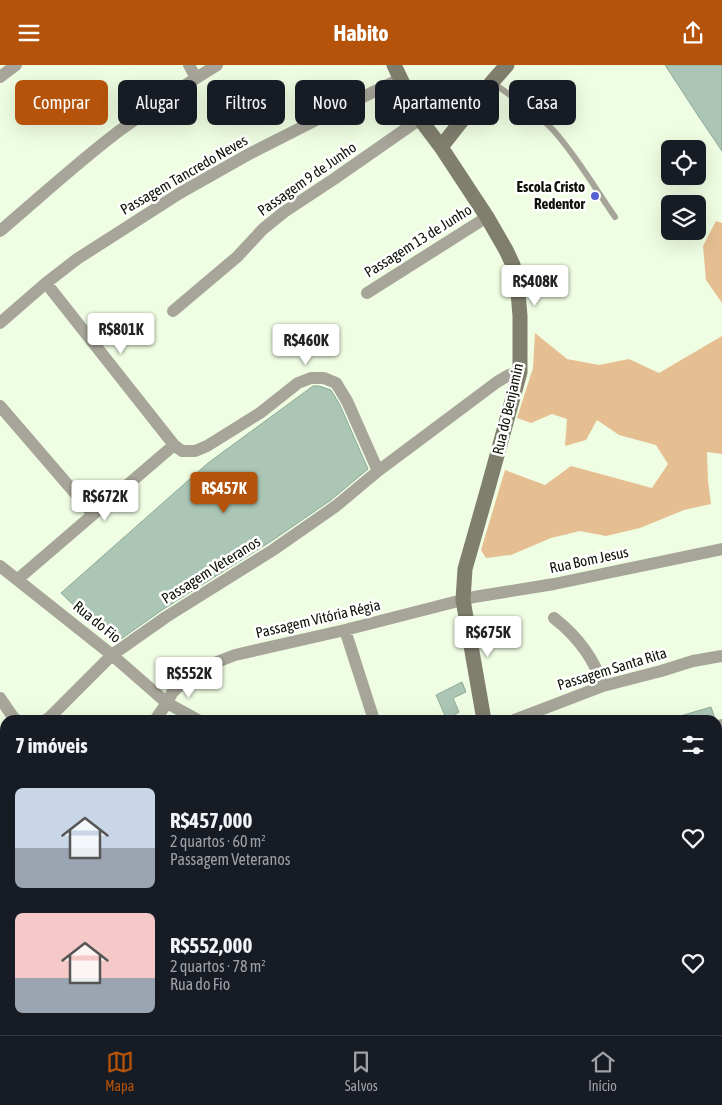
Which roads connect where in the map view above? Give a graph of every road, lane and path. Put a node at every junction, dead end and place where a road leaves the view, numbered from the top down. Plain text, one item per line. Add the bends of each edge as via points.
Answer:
1 (16, 65) edge
2 (190, 65) edge
3 (217, 65) edge
4 (394, 65) edge
5 (507, 65) edge
6 (0, 77) edge
7 (196, 78) junction
8 (400, 79) joint
9 (494, 80) edge
10 (499, 87) edge
11 (411, 125) edge
12 (424, 125) edge
13 (458, 125) edge
14 (441, 147) junction
15 (486, 217) junction
16 (615, 217) dead end
17 (0, 231) edge
18 (46, 283) junction
19 (367, 293) dead end
20 (173, 311) dead end
21 (0, 323) edge
22 (520, 371) junction
23 (0, 406) edge
24 (174, 445) junction
25 (378, 471) junction
26 (92, 514) junction
27 (722, 549) edge
28 (0, 566) edge
29 (18, 579) junction
30 (463, 600) junction
31 (554, 618) dead end
32 (345, 630) junction
33 (112, 655) junction
34 (722, 655) edge
35 (603, 686) junction
36 (0, 698) edge
37 (167, 703) junction
38 (12, 715) edge
39 (51, 715) edge
40 (159, 715) edge
41 (189, 715) edge
42 (372, 715) edge
43 (483, 715) edge
44 (527, 715) edge

1 - 6 street
2 - 7 street
3 - 7 street
4 - 8 main road, Rua do Benjamin
5 - 9 main road
7 - 17 street via 119,131
8 - 18 street, Passagem Tancredo Neves via 249,154 180,193 77,259
10 - 16 lane via 553,130
11 - 20 street, Passagem 9 de Junho via 284,211 237,257
12 - 14 main road, Rua do Benjamin
13 - 14 main road
14 - 15 main road, Rua do Benjamin
15 - 19 street, Passagem 13 de Junho
15 - 22 main road, Rua do Benjamin via 506,250 517,280
18 - 21 street, Passagem Tancredo Neves
18 - 24 street
22 - 25 street, Passagem Veteranos via 497,382
22 - 30 main road, Rua do Benjamin via 465,569
23 - 26 street
24 - 25 street via 182,451 208,446 260,413 298,383 324,378 336,383 347,401
24 - 26 street
25 - 33 street, Passagem Veteranos via 336,506 273,550
26 - 29 street
27 - 30 street, Rua Bom Jesus
28 - 29 street, Rua do Fio
29 - 33 street, Rua do Fio
30 - 32 street, Passagem Vitória Régia
30 - 43 main road, Rua do Benjamin
31 - 35 street via 587,652
32 - 37 street, Passagem Vitória Régia via 226,658 185,680
32 - 42 street
33 - 37 street, Rua do Fio
33 - 39 street, Passagem Veteranos
34 - 35 street, Passagem Santa Rita
35 - 44 street, Passagem Santa Rita
36 - 38 street
37 - 40 street, Passagem Vitória Régia
37 - 41 street, Rua do Fio

